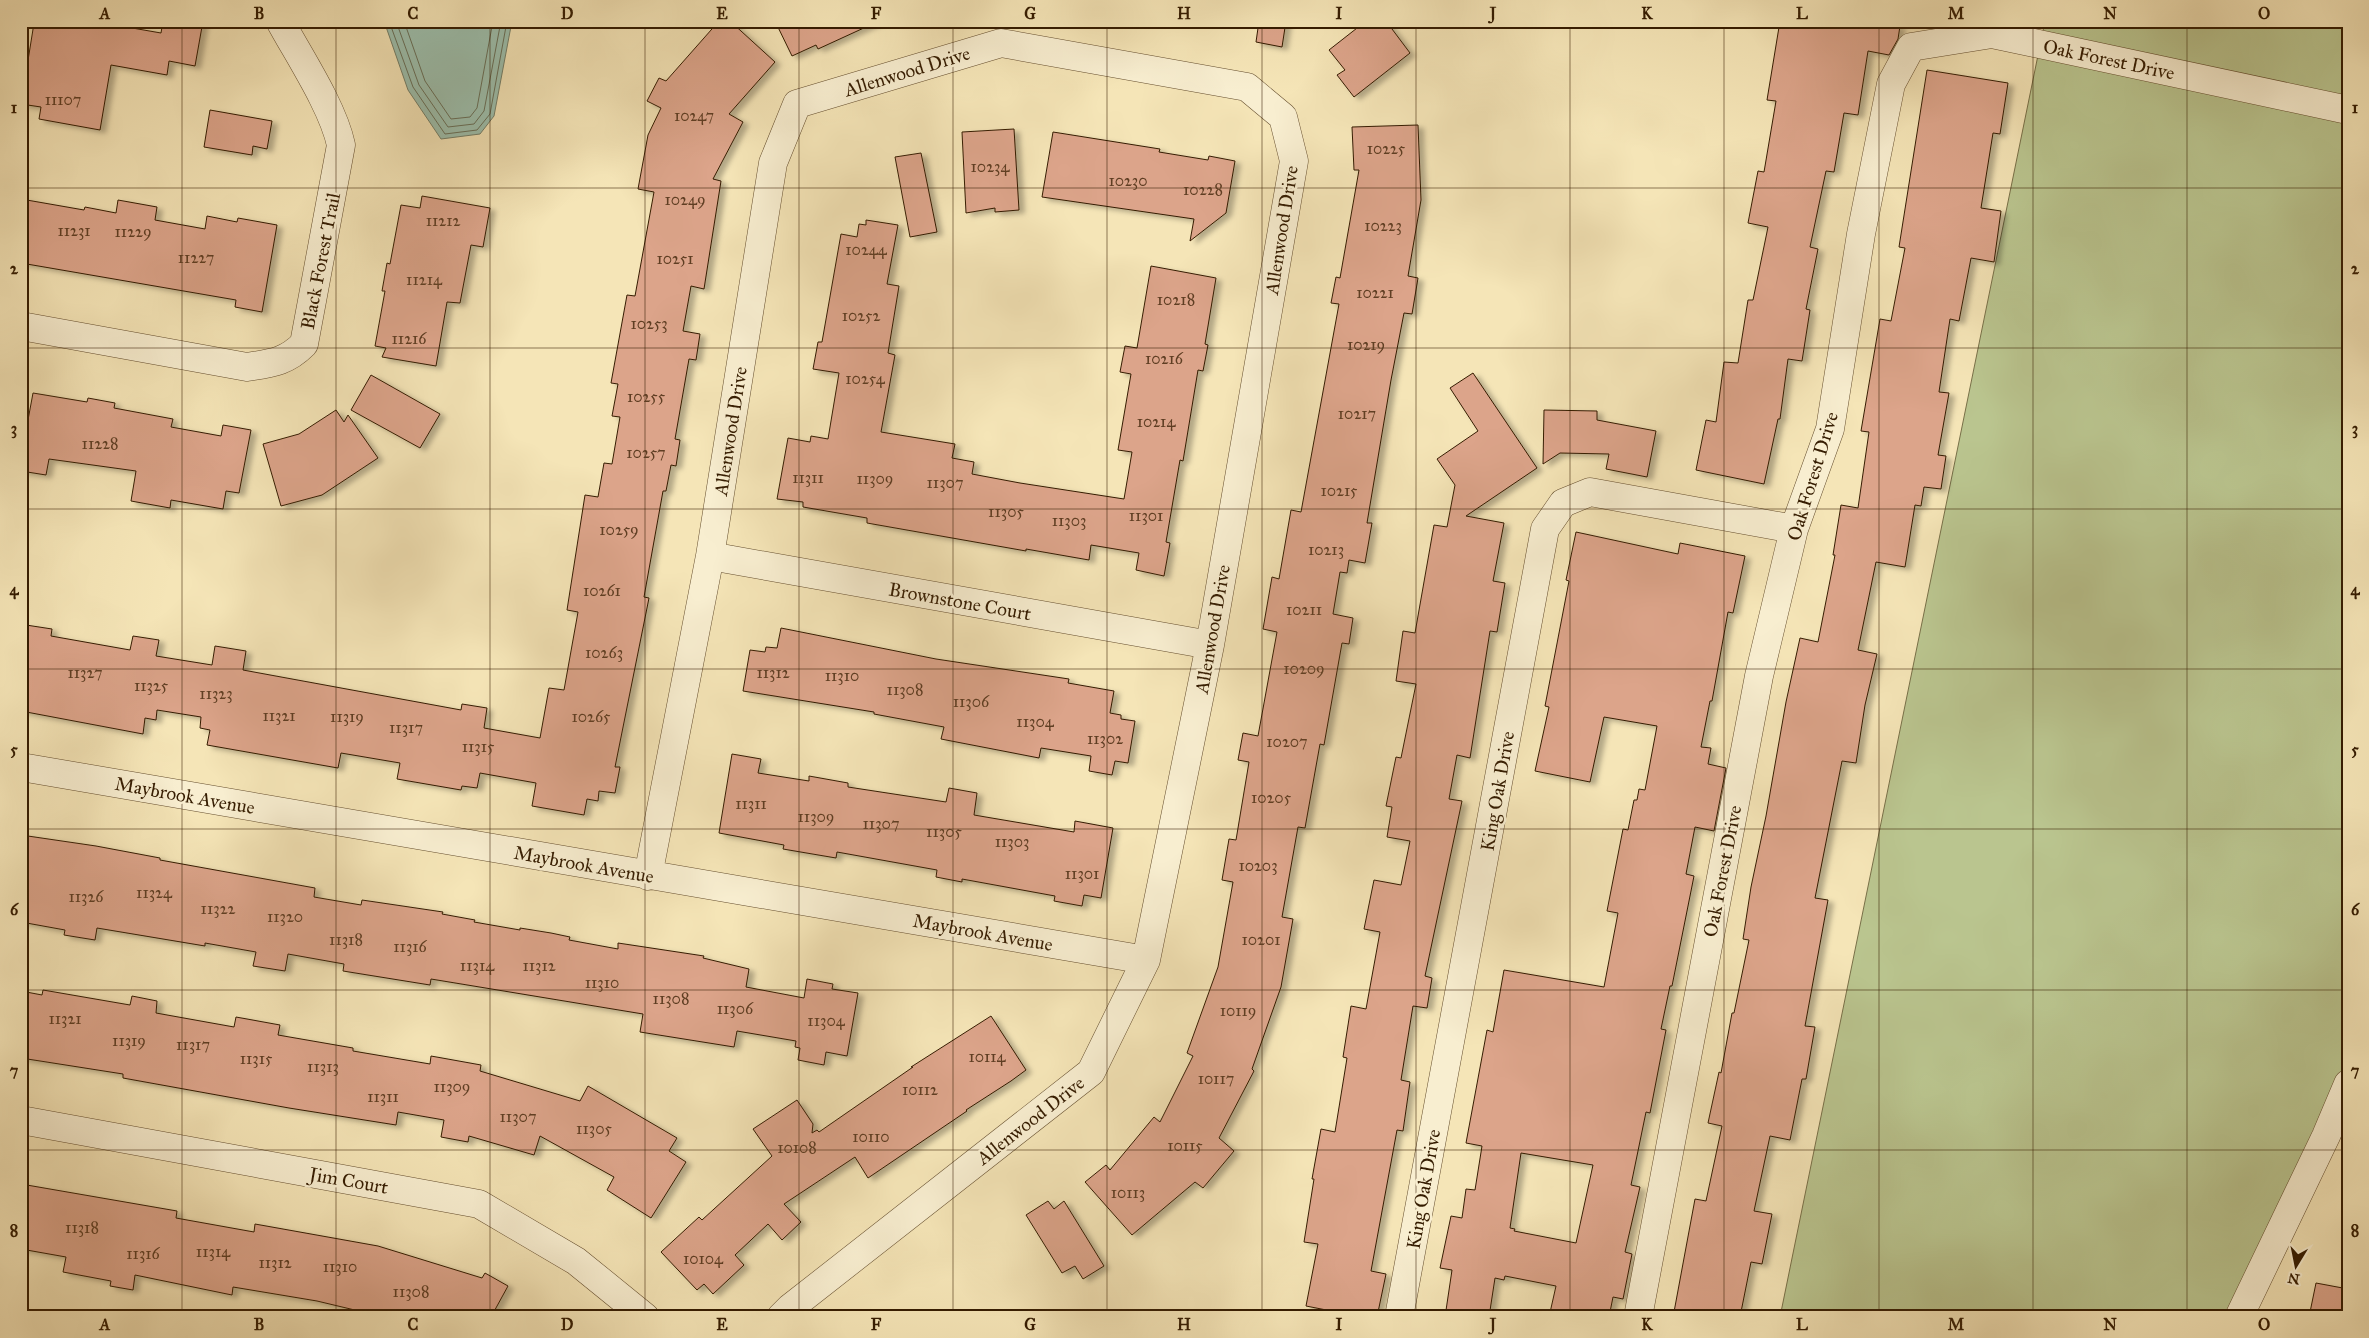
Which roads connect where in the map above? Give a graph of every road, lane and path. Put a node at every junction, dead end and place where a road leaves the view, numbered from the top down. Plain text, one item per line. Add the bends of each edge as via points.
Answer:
1 (280, 21) edge
2 (2348, 110) edge
3 (21, 326) edge
4 (1794, 529) junction
5 (710, 556) junction
6 (1210, 645) junction
7 (21, 767) edge
8 (648, 876) junction
9 (1146, 960) junction
10 (2348, 1084) edge
11 (21, 1120) edge
12 (2337, 1139) edge
13 (645, 1317) edge
14 (781, 1317) edge
15 (1399, 1317) edge
16 (1638, 1317) edge
17 (2239, 1317) edge

1 - 3 street, Black Forest Trail via 330,114 341,145 304,344 292,356 247,367
2 - 4 street, Oak Forest Drive via 1992,34 1911,47 1891,84 1861,234 1830,430
4 - 15 street, King Oak Drive via 1590,492 1563,503 1545,529
4 - 16 street, Oak Forest Drive via 1759,676
5 - 6 street, Brownstone Court
5 - 6 street, Allenwood Drive via 772,163 797,104 1002,43 1247,87 1283,117 1294,161
5 - 8 street, Allenwood Drive
6 - 9 street, Allenwood Drive
7 - 8 street, Maybrook Avenue
8 - 9 street, Maybrook Avenue
9 - 14 street, Allenwood Drive via 1091,1072
10 - 12 street
11 - 13 street, Jim Court via 479,1204 576,1261
12 - 17 street

